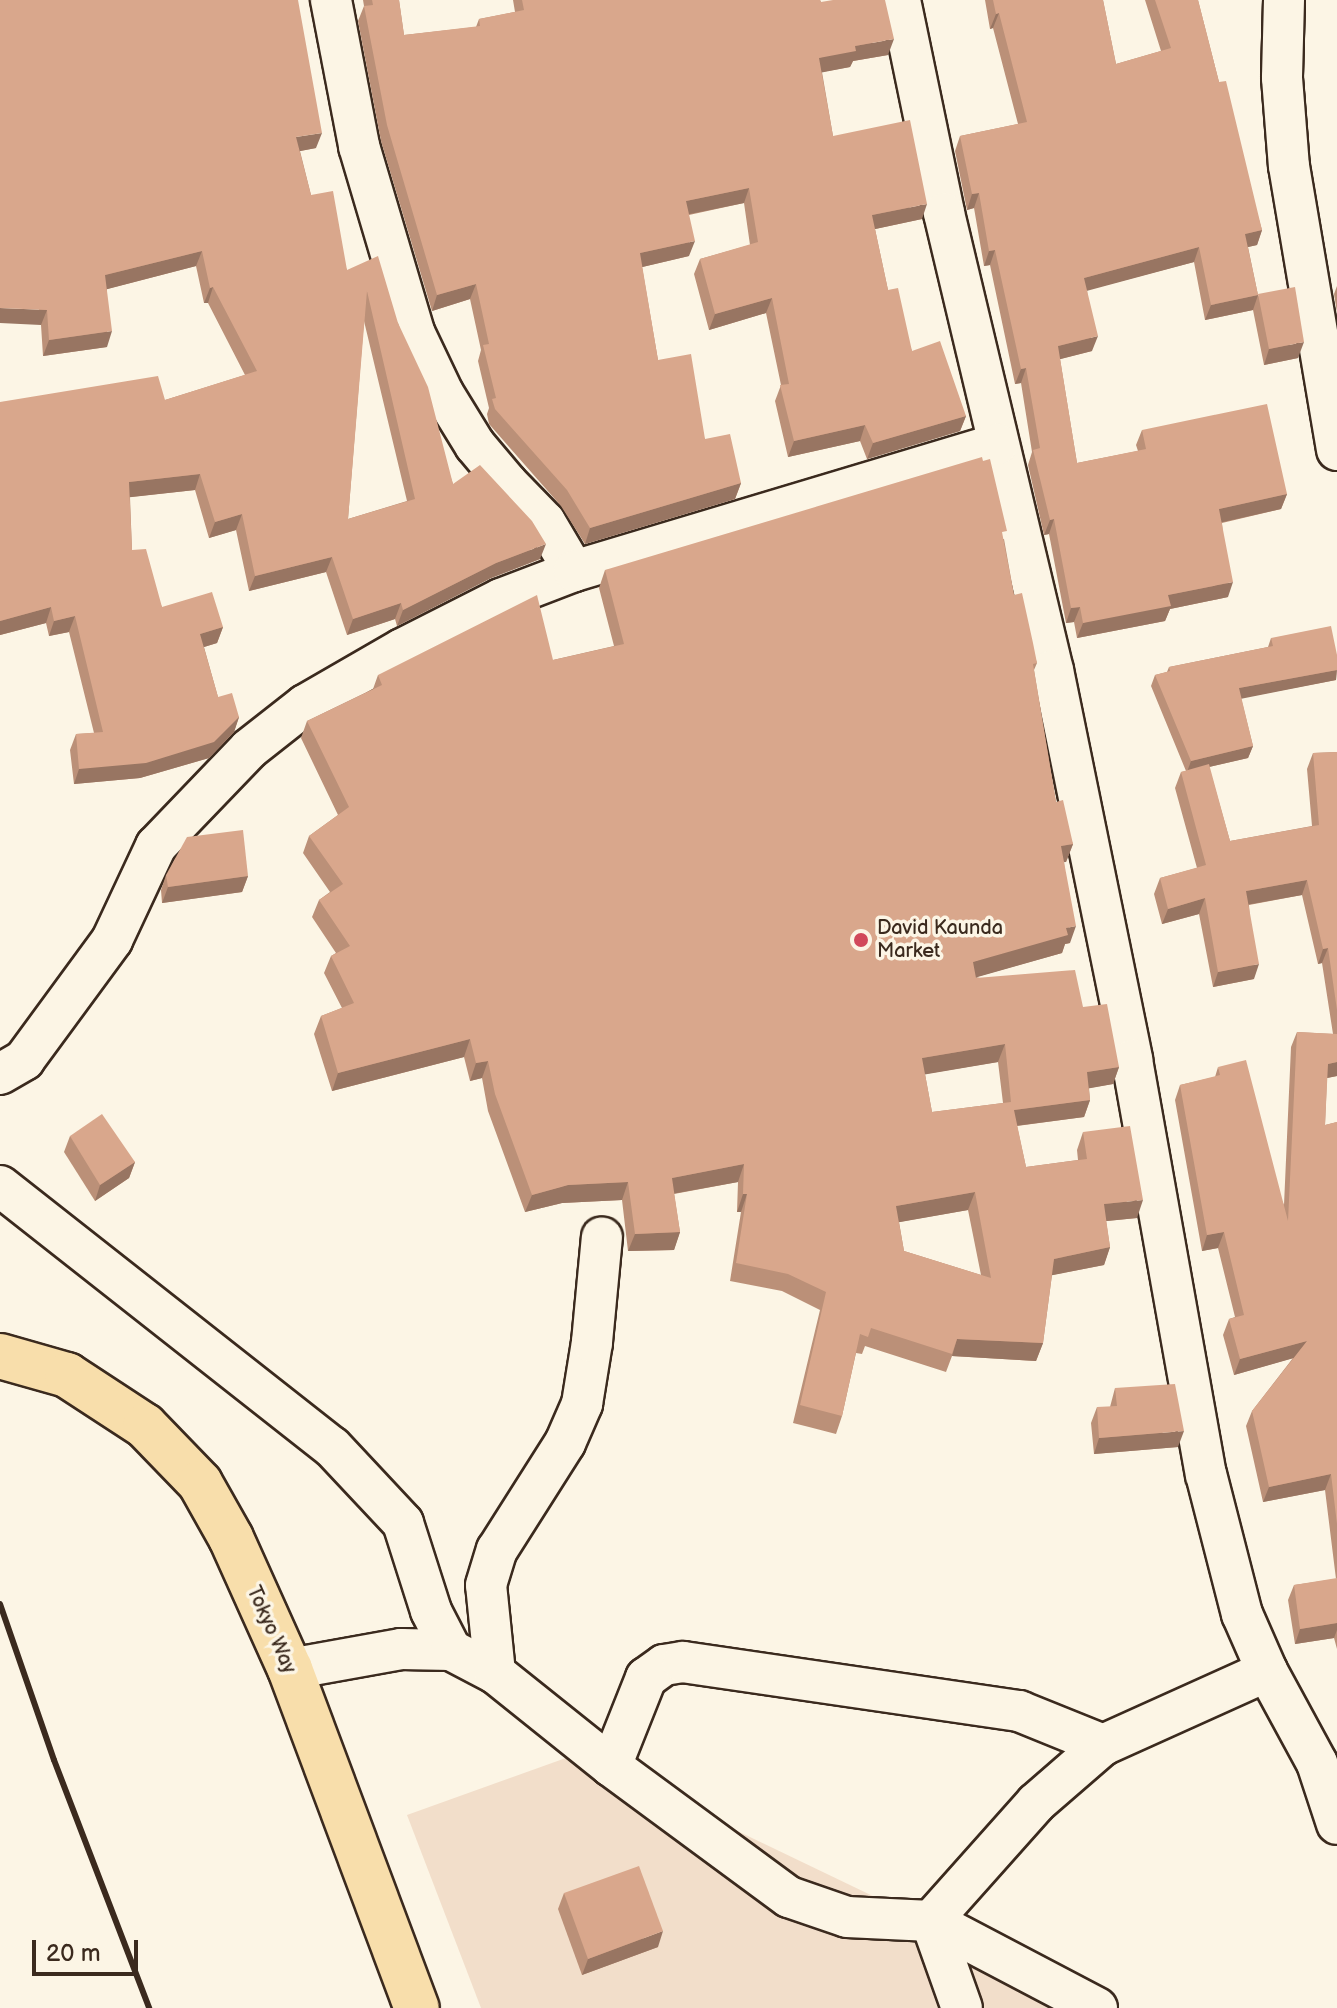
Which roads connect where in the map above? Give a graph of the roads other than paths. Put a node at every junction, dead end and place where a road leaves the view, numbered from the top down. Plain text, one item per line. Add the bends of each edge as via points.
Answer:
1 (331, 0) edge
2 (900, 0) edge
3 (1284, 0) edge
4 (997, 444) junction
5 (1337, 450) edge
6 (574, 571) junction
7 (0, 1074) edge
8 (0, 1186) edge
9 (602, 1237) dead end
10 (0, 1356) edge
11 (451, 1650) junction
12 (290, 1669) junction
13 (1267, 1671) junction
14 (495, 1673) junction
15 (1103, 1745) junction
16 (611, 1766) junction
17 (1337, 1824) edge
18 (931, 1921) junction
19 (417, 2008) edge
20 (962, 2008) edge
21 (1097, 2008) edge

1 - 6 street via 359,146 414,332 475,445 545,522
2 - 4 street
3 - 5 street via 1282,78 1289,166
4 - 6 street
4 - 13 street via 1053,670 1206,1474 1242,1614
6 - 7 street via 501,599 402,649 305,705 249,749 156,846 112,940 24,1060
8 - 11 street via 332,1447 403,1523 431,1611
9 - 14 street via 582,1404 565,1443 497,1550 486,1585
10 - 12 main road, Tokyo Way via 67,1375 145,1426 200,1483
11 - 12 street via 401,1649
11 - 14 street
12 - 19 main road, Tokyo Way
13 - 15 street
13 - 17 street via 1317,1763
14 - 16 street
15 - 16 street via 1019,1711 683,1662 664,1665 646,1678
15 - 18 street via 1036,1803
16 - 18 street via 789,1897 847,1917
18 - 20 street
18 - 21 street

